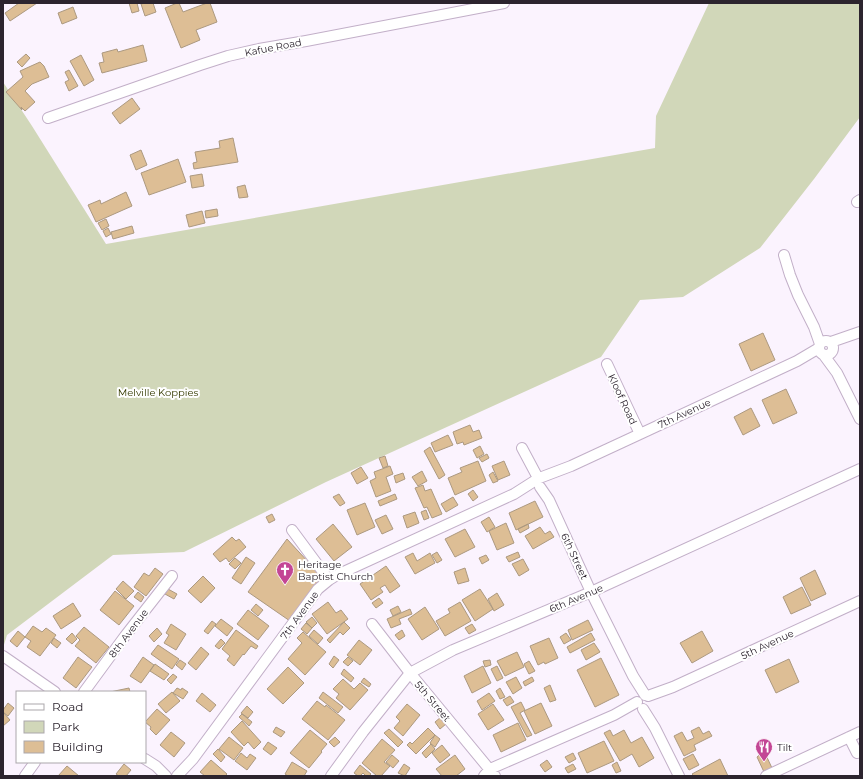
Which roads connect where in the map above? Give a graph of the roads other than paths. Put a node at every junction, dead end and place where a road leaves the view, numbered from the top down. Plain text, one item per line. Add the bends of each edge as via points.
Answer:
1 (504, 3) edge
2 (48, 118) dead end
3 (784, 255) dead end
4 (856, 333) edge
5 (826, 348) junction
6 (607, 364) dead end
7 (860, 419) edge
8 (640, 434) junction
9 (522, 448) dead end
10 (860, 469) edge
11 (541, 482) junction
12 (292, 530) dead end
13 (172, 576) dead end
14 (329, 580) junction
15 (591, 592) junction
16 (860, 601) edge
17 (372, 624) dead end
18 (3, 656) edge
19 (410, 673) junction
20 (54, 691) edge
21 (85, 691) edge
22 (644, 702) junction
23 (860, 732) edge
24 (849, 737) junction
25 (857, 753) dead end
26 (193, 759) junction
27 (146, 760) edge
28 (34, 763) edge
29 (156, 766) junction
30 (490, 774) edge
31 (25, 776) edge
32 (166, 776) edge
33 (176, 776) edge
34 (183, 776) edge
35 (331, 776) edge
36 (678, 776) edge
37 (766, 776) edge

1 - 2 street, Kafue Road via 228,56
3 - 5 street via 798,296
4 - 5 street, 7th Avenue
5 - 7 street
5 - 8 street, 7th Avenue
6 - 8 street, Kloof Road
8 - 11 street, 7th Avenue
9 - 11 street, 6th Street
10 - 15 street, 6th Avenue
11 - 14 street, 7th Avenue
11 - 15 street, 6th Street
12 - 14 street
13 - 21 street, 8th Avenue
14 - 26 street, 7th Avenue via 304,607
15 - 19 street, 6th Avenue via 453,650
15 - 22 street, 6th Street
16 - 22 street, 5th Avenue
17 - 19 street, 5th Street
18 - 20 street
19 - 30 street, 5th Street
19 - 35 street, 6th Avenue
22 - 30 street, 5th Avenue
22 - 36 street, 6th Street
23 - 24 street
24 - 25 street
24 - 37 street
26 - 33 street, 7th Avenue
26 - 34 street, 7th Avenue
27 - 29 street
28 - 31 street
29 - 32 street
29 - 33 street

